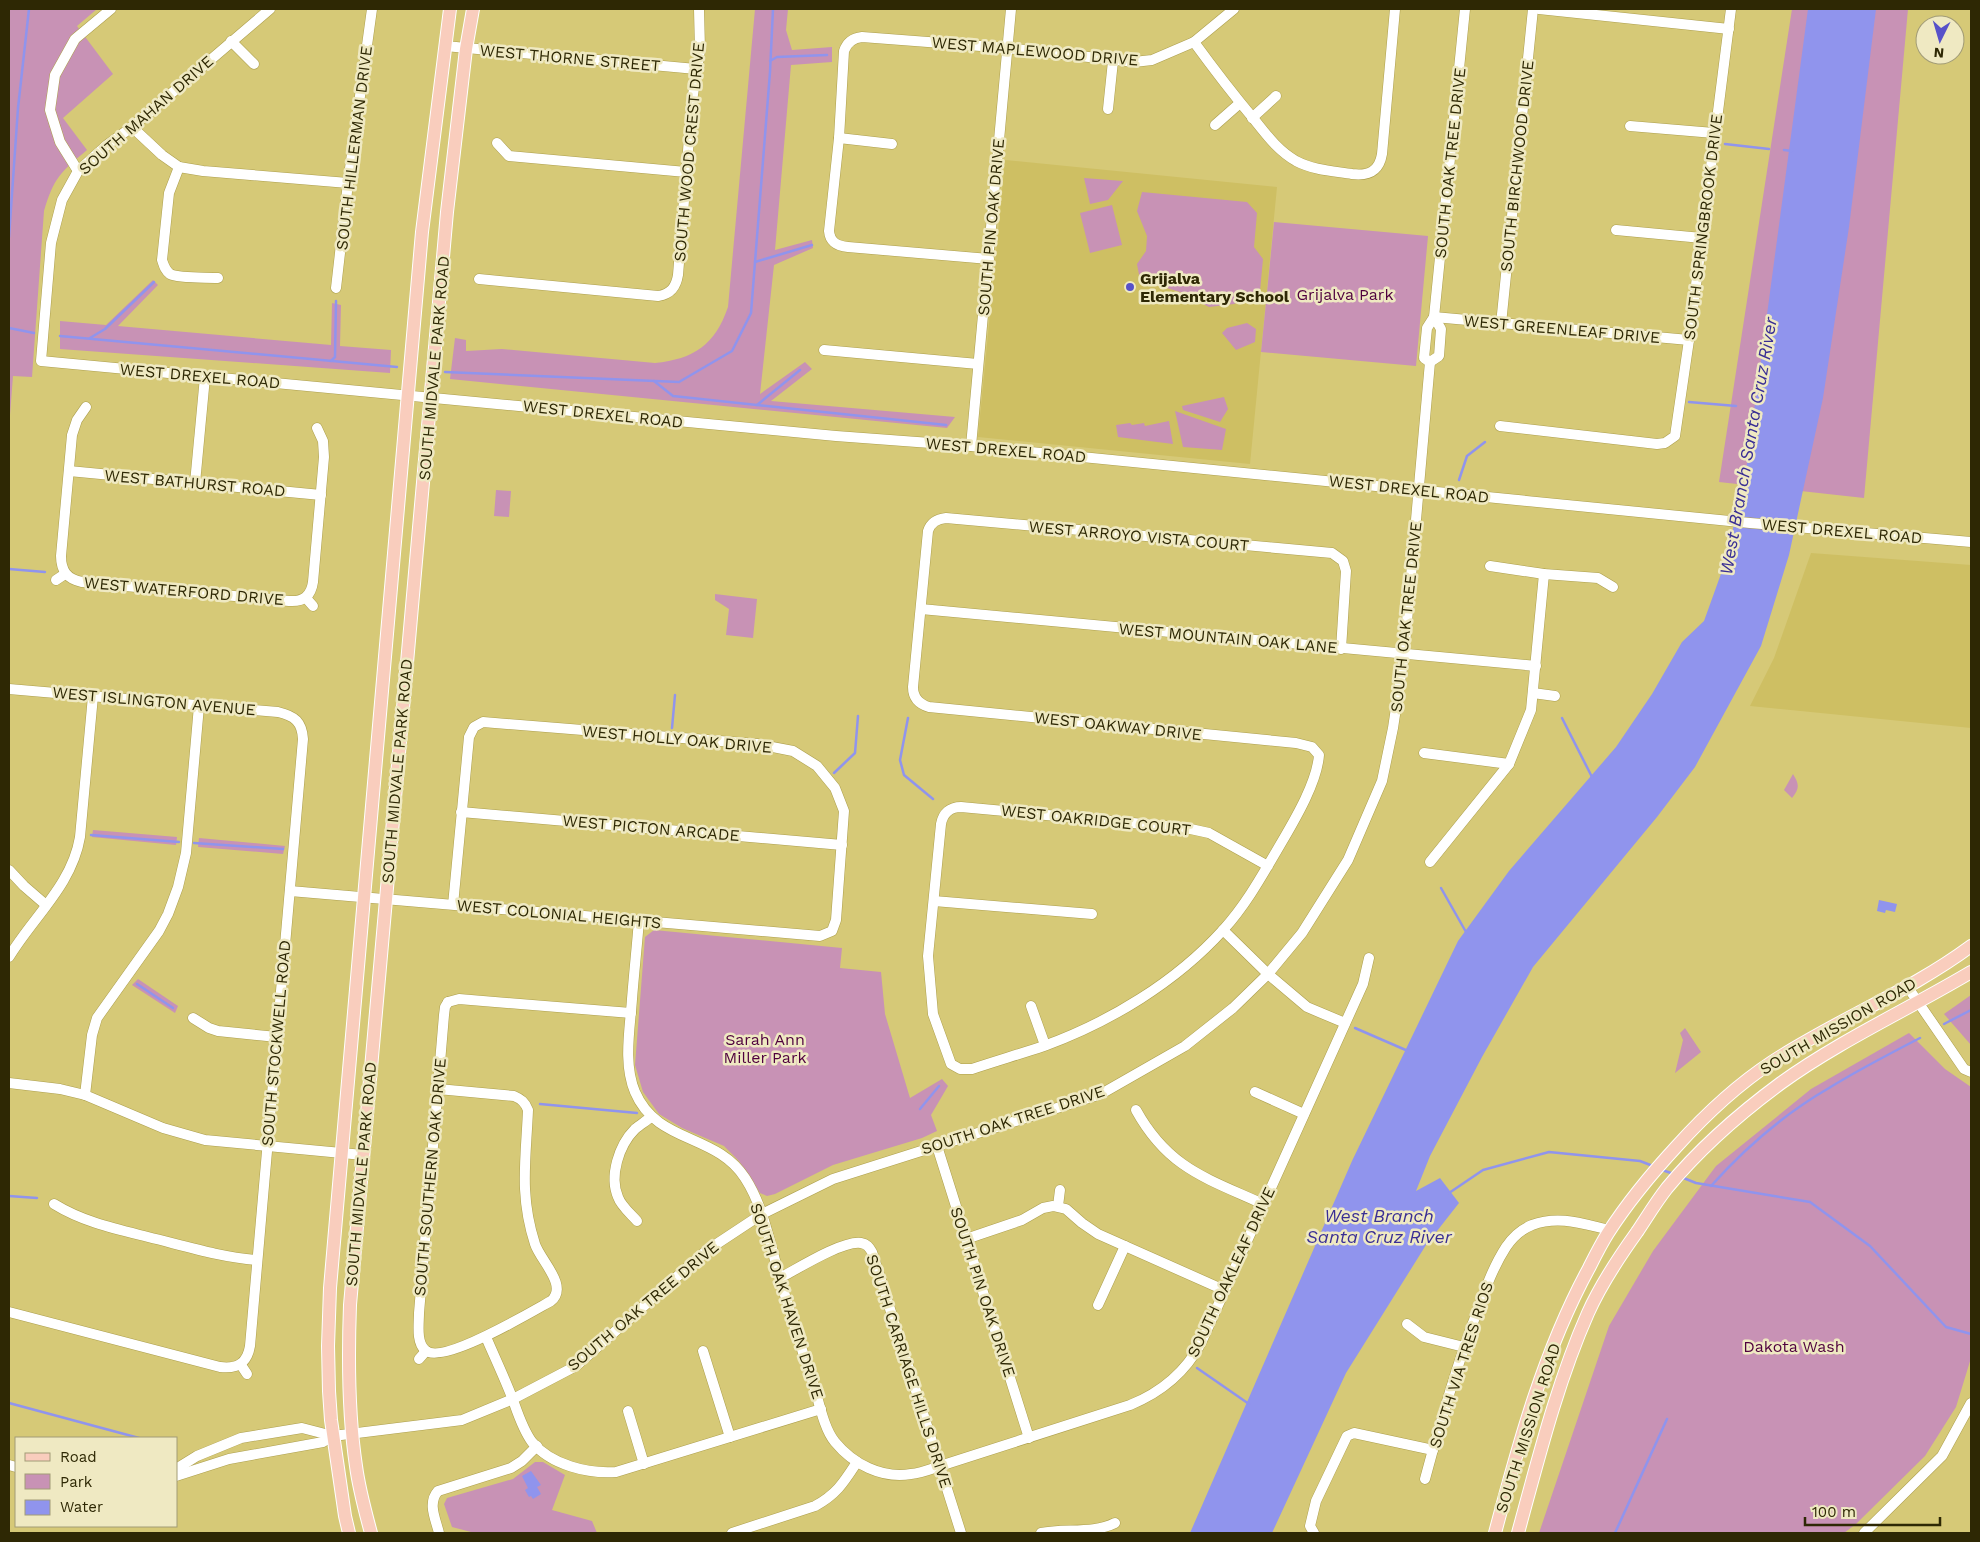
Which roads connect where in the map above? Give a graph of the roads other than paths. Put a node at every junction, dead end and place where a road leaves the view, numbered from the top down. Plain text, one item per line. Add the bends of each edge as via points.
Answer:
1 (111, 9) edge
2 (270, 9) edge
3 (372, 9) edge
4 (450, 9) edge
5 (473, 9) edge
6 (699, 9) edge
7 (1011, 9) edge
8 (1234, 9) edge
9 (1395, 9) edge
10 (1466, 9) edge
11 (1533, 9) edge
12 (1539, 9) edge
13 (1731, 9) edge
14 (1729, 29) junction
15 (231, 41) junction
16 (1194, 42) junction
17 (445, 46) junction
18 (1007, 48) junction
19 (466, 49) junction
20 (1113, 61) junction
21 (254, 64) dead end
22 (696, 70) junction
23 (1276, 96) dead end
24 (1240, 103) junction
25 (1108, 109) dead end
26 (1252, 118) junction
27 (1215, 125) dead end
28 (132, 126) junction
29 (1630, 126) dead end
30 (1714, 133) junction
31 (839, 138) junction
32 (497, 143) dead end
33 (892, 144) dead end
34 (179, 167) junction
35 (78, 171) junction
36 (686, 172) junction
37 (348, 183) junction
38 (1616, 230) dead end
39 (1702, 238) junction
40 (989, 259) junction
41 (218, 278) dead end
42 (479, 279) dead end
43 (336, 288) dead end
44 (1434, 317) junction
45 (1501, 324) junction
46 (1689, 340) junction
47 (824, 350) dead end
48 (41, 361) joint
49 (1430, 362) junction
50 (978, 364) junction
51 (205, 377) junction
52 (407, 396) junction
53 (431, 397) junction
54 (86, 407) dead end
55 (1500, 426) dead end
56 (317, 428) dead end
57 (971, 446) junction
58 (69, 471) junction
59 (195, 483) junction
60 (1418, 490) junction
61 (321, 495) junction
62 (1971, 542) edge
63 (1490, 566) dead end
64 (65, 574) junction
65 (1544, 574) junction
66 (56, 580) dead end
67 (1613, 587) dead end
68 (306, 598) junction
69 (313, 606) dead end
70 (921, 609) junction
71 (1341, 649) junction
72 (1404, 655) junction
73 (1536, 666) junction
74 (9, 689) edge
75 (1533, 693) junction
76 (93, 696) junction
77 (1556, 696) dead end
78 (199, 706) junction
79 (301, 717) joint
80 (1424, 753) dead end
81 (1509, 764) junction
82 (461, 812) junction
83 (842, 845) junction
84 (1430, 862) dead end
85 (1268, 866) junction
86 (9, 870) edge
87 (290, 891) junction
88 (364, 898) junction
89 (385, 900) junction
90 (934, 901) junction
91 (46, 905) junction
92 (452, 905) junction
93 (1092, 914) dead end
94 (639, 920) junction
95 (1223, 930) junction
96 (831, 935) joint
97 (1971, 946) edge
98 (9, 957) edge
99 (1368, 958) dead end
100 (1971, 972) edge
101 (1268, 974) junction
102 (1907, 986) junction
103 (1919, 1003) junction
104 (1031, 1006) dead end
105 (631, 1012) junction
106 (193, 1018) dead end
107 (1345, 1023) junction
108 (277, 1037) junction
109 (1046, 1045) junction
110 (1971, 1072) edge
111 (9, 1083) edge
112 (438, 1089) junction
113 (1255, 1092) dead end
114 (84, 1095) junction
115 (1136, 1110) dead end
116 (1304, 1114) junction
117 (651, 1117) junction
118 (937, 1146) junction
119 (268, 1147) junction
120 (342, 1153) junction
121 (363, 1155) junction
122 (1060, 1190) dead end
123 (54, 1204) dead end
124 (1263, 1204) junction
125 (1058, 1206) junction
126 (762, 1214) junction
127 (638, 1221) dead end
128 (1610, 1230) junction
129 (966, 1239) junction
130 (1125, 1246) junction
131 (257, 1260) junction
132 (780, 1278) junction
133 (1224, 1290) junction
134 (1098, 1305) dead end
135 (9, 1312) edge
136 (1407, 1324) dead end
137 (486, 1337) junction
138 (1554, 1343) junction
139 (1464, 1347) junction
140 (426, 1351) junction
141 (703, 1351) dead end
142 (1574, 1351) junction
143 (419, 1359) dead end
144 (513, 1399) junction
145 (821, 1409) junction
146 (1970, 1409) edge
147 (628, 1411) dead end
148 (352, 1434) junction
149 (333, 1436) junction
150 (730, 1437) junction
151 (1029, 1438) junction
152 (537, 1446) junction
153 (1433, 1450) junction
154 (857, 1462) junction
155 (644, 1464) junction
156 (940, 1466) junction
157 (178, 1468) edge
158 (178, 1475) edge
159 (1425, 1479) dead end
160 (1115, 1523) dead end
161 (1313, 1532) edge
162 (349, 1533) edge
163 (370, 1533) edge
164 (439, 1533) edge
165 (732, 1533) edge
166 (960, 1533) edge
167 (1041, 1533) edge
168 (1495, 1533) edge
169 (1518, 1533) edge
170 (1864, 1533) edge

1 - 35 street via 75,39 55,75 50,110 60,142
2 - 15 street, SOUTH MAHAN DRIVE
3 - 37 street, SOUTH HILLERMAN DRIVE
4 - 17 main road, SOUTH MIDVALE PARK ROAD
5 - 19 main road, SOUTH MIDVALE PARK ROAD
6 - 22 street, SOUTH WOOD CREST DRIVE via 700,50
7 - 18 street, SOUTH PIN OAK DRIVE
8 - 16 street, WEST MAPLEWOOD DRIVE
9 - 26 street via 1382,154 1375,173 1335,172 1297,161 1272,143
10 - 44 street, SOUTH OAK TREE DRIVE
11 - 45 street, SOUTH BIRCHWOOD DRIVE
12 - 14 street
13 - 14 street, SOUTH SPRINGBROOK DRIVE
14 - 30 street, SOUTH SPRINGBROOK DRIVE
15 - 21 street
15 - 28 street, SOUTH MAHAN DRIVE
16 - 20 street, WEST MAPLEWOOD DRIVE via 1152,60
16 - 24 street
17 - 19 street, WEST THORNE STREET
17 - 52 main road, SOUTH MIDVALE PARK ROAD via 423,224
18 - 20 street, WEST MAPLEWOOD DRIVE
18 - 31 street, WEST MAPLEWOOD DRIVE via 850,38 844,51
18 - 40 street, SOUTH PIN OAK DRIVE
19 - 22 street, WEST THORNE STREET
19 - 53 main road, SOUTH MIDVALE PARK ROAD via 447,212
20 - 25 street
22 - 36 street, SOUTH WOOD CREST DRIVE
23 - 26 street
24 - 26 street
24 - 27 street
28 - 34 street via 151,146
28 - 35 street, SOUTH MAHAN DRIVE
29 - 30 street
30 - 39 street, SOUTH SPRINGBROOK DRIVE
31 - 33 street
31 - 40 street via 829,243
32 - 36 street via 509,156
34 - 37 street
34 - 41 street via 169,193 162,260 165,269 180,276
35 - 48 street, SOUTH MAHAN DRIVE via 62,200 51,243
36 - 42 street, SOUTH WOOD CREST DRIVE via 678,275 671,294 654,296
37 - 43 street, SOUTH HILLERMAN DRIVE
38 - 39 street
39 - 46 street, SOUTH SPRINGBROOK DRIVE
40 - 50 street, SOUTH PIN OAK DRIVE
44 - 45 street, WEST GREENLEAF DRIVE
44 - 49 street, SOUTH OAK TREE DRIVE via 1427,328 1424,358
44 - 49 street, SOUTH OAK TREE DRIVE via 1441,329 1439,356
45 - 46 street, WEST GREENLEAF DRIVE
46 - 55 street, SOUTH SPRINGBROOK DRIVE via 1676,432 1671,445
47 - 50 street
48 - 51 street, WEST DREXEL ROAD
49 - 60 street, SOUTH OAK TREE DRIVE
50 - 57 street, SOUTH PIN OAK DRIVE
51 - 52 street, WEST DREXEL ROAD
51 - 59 street
52 - 53 street, WEST DREXEL ROAD
52 - 88 main road, SOUTH MIDVALE PARK ROAD
53 - 57 street, WEST DREXEL ROAD
53 - 89 main road, SOUTH MIDVALE PARK ROAD
54 - 58 street via 74,427
56 - 61 street via 324,449
57 - 60 street, WEST DREXEL ROAD
58 - 59 street, WEST BATHURST ROAD
58 - 64 street via 61,556
59 - 61 street, WEST BATHURST ROAD
60 - 62 street, WEST DREXEL ROAD
60 - 72 street, SOUTH OAK TREE DRIVE
61 - 68 street via 312,588
63 - 65 street
64 - 66 street
64 - 68 street, WEST WATERFORD DRIVE via 82,582 289,601
65 - 67 street via 1598,578
65 - 73 street
68 - 69 street
70 - 71 street, WEST MOUNTAIN OAK LANE
70 - 71 street, WEST ARROYO VISTA COURT via 931,520 946,518 1322,552 1347,558
70 - 85 street, WEST OAKWAY DRIVE via 913,687 917,704 1296,743 1318,750 1315,774 1296,819
71 - 72 street, WEST MOUNTAIN OAK LANE
72 - 73 street, WEST MOUNTAIN OAK LANE
72 - 101 street, SOUTH OAK TREE DRIVE via 1382,781 1348,860 1302,933
73 - 75 street
74 - 76 street, WEST ISLINGTON AVENUE
75 - 77 street
75 - 81 street via 1531,710
76 - 78 street, WEST ISLINGTON AVENUE
76 - 91 street via 79,846 69,874
78 - 79 street, WEST ISLINGTON AVENUE via 278,712
78 - 114 street via 186,853 178,886 159,931 97,1018
79 - 87 street, SOUTH STOCKWELL ROAD via 303,739
80 - 81 street
81 - 84 street
82 - 83 street, WEST PICTON ARCADE
82 - 83 street, WEST HOLLY OAK DRIVE via 468,737 473,724 487,722 757,744 793,751 818,766 835,788 844,811
82 - 92 street
83 - 96 street, WEST HOLLY OAK DRIVE via 836,920
85 - 90 street, WEST OAKRIDGE COURT via 1209,833 1186,828 955,807 943,809
85 - 95 street
86 - 91 street
87 - 88 street, WEST COLONIAL HEIGHTS
87 - 108 street, SOUTH STOCKWELL ROAD
88 - 89 street, WEST COLONIAL HEIGHTS
88 - 120 main road, SOUTH MIDVALE PARK ROAD
89 - 92 street, WEST COLONIAL HEIGHTS
89 - 121 main road, SOUTH MIDVALE PARK ROAD
90 - 93 street
90 - 109 street via 928,956 933,1014 955,1071 972,1069
91 - 98 street
92 - 94 street, WEST COLONIAL HEIGHTS
94 - 96 street, WEST COLONIAL HEIGHTS
94 - 105 street, SOUTH OAK HAVEN DRIVE
95 - 101 street
95 - 109 street via 1161,984 1112,1016
97 - 102 main road, SOUTH MISSION ROAD
99 - 107 street, SOUTH OAKLEAF DRIVE via 1363,984
100 - 103 main road, SOUTH MISSION ROAD
101 - 107 street via 1307,1007
101 - 118 street, SOUTH OAK TREE DRIVE via 1198,1037 1101,1094
102 - 103 street
102 - 128 main road, SOUTH MISSION ROAD via 1771,1063 1726,1098 1691,1130 1644,1183
103 - 110 street via 1964,1069
103 - 142 main road, SOUTH MISSION ROAD via 1783,1082 1740,1115 1690,1163 1666,1190 1602,1284
104 - 109 street
105 - 112 street, SOUTH SOUTHERN OAK DRIVE via 446,1000
105 - 117 street, SOUTH OAK HAVEN DRIVE via 628,1063 635,1092
106 - 108 street via 209,1028
107 - 116 street, SOUTH OAKLEAF DRIVE
108 - 119 street, SOUTH STOCKWELL ROAD
111 - 114 street
112 - 137 street via 526,1098 525,1202 535,1245 561,1292 550,1302
112 - 140 street, SOUTH SOUTHERN OAK DRIVE via 419,1313 419,1338
113 - 116 street
114 - 119 street via 192,1138
115 - 124 street via 1146,1127 1175,1160 1201,1176
116 - 124 street, SOUTH OAKLEAF DRIVE
117 - 126 street, SOUTH OAK HAVEN DRIVE via 667,1128 711,1147 731,1162 746,1178
117 - 127 street via 634,1130 623,1146 616,1167 614,1186 618,1199
118 - 126 street, SOUTH OAK TREE DRIVE via 833,1179
118 - 129 street, SOUTH PIN OAK DRIVE
119 - 120 street
119 - 131 street, SOUTH STOCKWELL ROAD
120 - 121 street
120 - 149 main road, SOUTH MIDVALE PARK ROAD via 328,1332
121 - 148 main road, SOUTH MIDVALE PARK ROAD via 350,1312
122 - 125 street
123 - 131 street via 93,1223 215,1254
124 - 133 street, SOUTH OAKLEAF DRIVE
125 - 129 street via 1048,1206 1022,1220
125 - 130 street via 1090,1229
126 - 132 street, SOUTH OAK HAVEN DRIVE
126 - 144 street, SOUTH OAK TREE DRIVE via 706,1251 576,1366
128 - 138 main road, SOUTH MISSION ROAD via 1570,1302
128 - 139 street, SOUTH VIA TRES RIOS via 1567,1220 1549,1221 1518,1233 1491,1274
129 - 151 street, SOUTH PIN OAK DRIVE
130 - 133 street
130 - 134 street
131 - 135 street, SOUTH STOCKWELL ROAD via 250,1346 244,1369 220,1367
132 - 145 street, SOUTH OAK HAVEN DRIVE
132 - 156 street, SOUTH CARRIAGE HILLS DRIVE via 816,1258 864,1240 872,1252
133 - 151 street, SOUTH OAKLEAF DRIVE via 1195,1353 1163,1388 1130,1405
136 - 139 street via 1424,1337
137 - 140 street via 438,1354
137 - 144 street
138 - 142 main road
138 - 168 main road, SOUTH MISSION ROAD via 1541,1376
139 - 153 street, SOUTH VIA TRES RIOS
140 - 143 street
141 - 150 street
142 - 169 main road, SOUTH MISSION ROAD
144 - 148 street, SOUTH OAK TREE DRIVE via 462,1420
144 - 152 street
145 - 150 street
145 - 154 street, SOUTH OAK HAVEN DRIVE via 833,1440
146 - 170 street via 1942,1456
147 - 155 street
148 - 149 street, SOUTH OAK TREE DRIVE
148 - 163 main road, SOUTH MIDVALE PARK ROAD
149 - 157 street via 302,1428 241,1438 197,1456
149 - 158 street via 323,1442 230,1458
149 - 162 main road, SOUTH MIDVALE PARK ROAD
150 - 155 street
151 - 156 street, SOUTH OAKLEAF DRIVE
152 - 155 street via 569,1466 587,1471 616,1472
152 - 164 street via 511,1468 431,1493
153 - 159 street, SOUTH VIA TRES RIOS
153 - 161 street via 1354,1433 1347,1436 1316,1501 1310,1526
154 - 156 street, SOUTH OAK HAVEN DRIVE via 899,1476
154 - 165 street via 840,1489 828,1499
156 - 166 street, SOUTH CARRIAGE HILLS DRIVE
160 - 167 street

